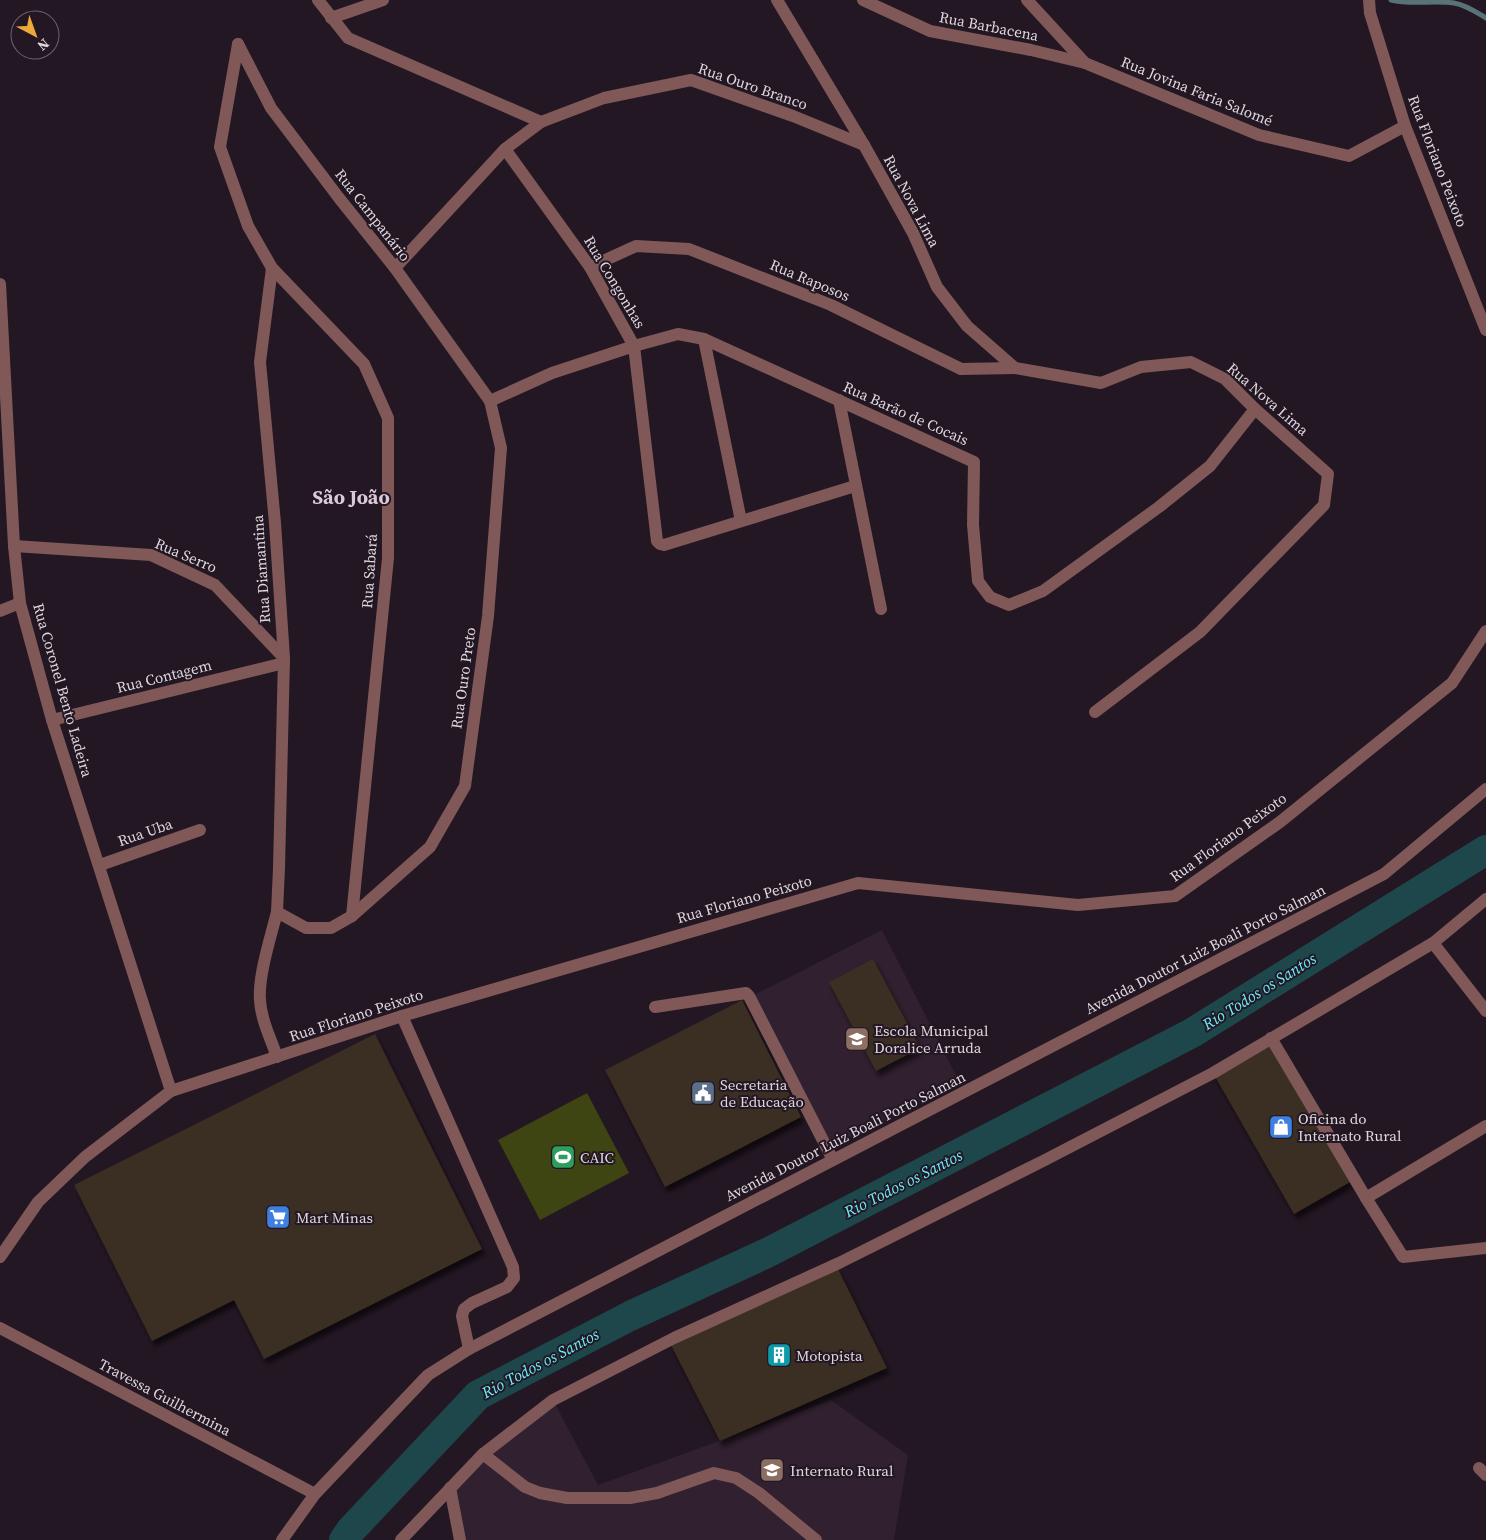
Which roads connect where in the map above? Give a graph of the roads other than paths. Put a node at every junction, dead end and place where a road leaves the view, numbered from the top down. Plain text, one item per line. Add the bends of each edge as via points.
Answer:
1 (318, 0) edge
2 (382, 0) edge
3 (777, 0) edge
4 (863, 0) edge
5 (1027, 0) edge
6 (1369, 4) edge
7 (331, 18) junction
8 (238, 44) joint
9 (1085, 64) junction
10 (540, 122) junction
11 (1405, 126) junction
12 (864, 145) junction
13 (505, 149) junction
14 (590, 267) junction
15 (272, 268) junction
16 (395, 268) junction
17 (0, 284) edge
18 (1486, 330) edge
19 (704, 340) junction
20 (634, 346) junction
21 (1015, 368) junction
22 (839, 400) junction
23 (490, 401) junction
24 (1255, 409) junction
25 (856, 486) junction
26 (741, 521) junction
27 (14, 546) junction
28 (20, 602) junction
29 (881, 609) dead end
30 (0, 611) edge
31 (1486, 631) edge
32 (284, 661) junction
33 (1095, 712) dead end
34 (52, 720) junction
35 (1486, 790) edge
36 (200, 830) dead end
37 (100, 865) junction
38 (1486, 899) edge
39 (277, 912) junction
40 (352, 916) junction
41 (1433, 943) junction
42 (655, 1007) dead end
43 (1486, 1011) edge
44 (402, 1016) junction
45 (1271, 1038) junction
46 (278, 1057) junction
47 (171, 1091) junction
48 (1486, 1126) edge
49 (833, 1160) junction
50 (1366, 1198) junction
51 (1486, 1248) edge
52 (0, 1257) edge
53 (0, 1328) edge
54 (469, 1349) junction
55 (483, 1454) junction
56 (450, 1488) junction
57 (315, 1494) junction
58 (282, 1540) edge
59 (401, 1540) edge
60 (460, 1540) edge
61 (816, 1540) edge

1 - 7 street
2 - 7 street
3 - 12 street, Rua Nova Lima
4 - 9 street, Rua Barbacena via 930,31
5 - 9 street, Rua Jovina Faria Salomé
6 - 11 street, Rua Floriano Peixoto
7 - 10 street via 348,38
8 - 15 street, Rua Sabará via 220,147 248,226
8 - 16 street, Rua Campanário via 271,108
9 - 11 street, Rua Jovina Faria Salomé via 1259,135 1349,156
10 - 12 street, Rua Ouro Branco via 604,98 691,80
10 - 13 street, Rua Ouro Branco
11 - 18 street, Rua Floriano Peixoto
12 - 21 street, Rua Nova Lima via 913,233 937,287 967,326
13 - 14 street, Rua Congonhas
13 - 16 street, Rua Ouro Branco
14 - 20 street, Rua Congonhas
14 - 21 street, Rua Raposos via 636,246 689,249 831,305 961,369
15 - 32 street, Rua Diamantina via 260,362
15 - 40 street, Rua Sabará via 364,364 388,418 388,558
16 - 23 street, Rua Campanário
17 - 27 street, Rua Coronel Bento Ladeira
19 - 20 street, Rua Barão de Cocais via 678,334
19 - 22 street, Rua Barão de Cocais
19 - 26 street
20 - 23 street, Rua Barão de Cocais via 552,373
20 - 26 street, Rua Congonhas via 657,541 664,545
21 - 24 street, Rua Nova Lima via 1101,383 1141,367 1191,362 1225,378
22 - 24 street, Rua Barão de Cocais via 974,462 973,525 978,581 990,598 1009,604 1043,591 1159,507 1210,466
22 - 25 street
23 - 40 street, Rua Ouro Preto via 501,448 488,616 465,786 430,847
24 - 33 street, Rua Nova Lima via 1328,474 1324,505 1200,632
25 - 26 street
25 - 29 street
27 - 28 street, Rua Coronel Bento Ladeira
27 - 32 street, Rua Serro via 151,555 215,585
28 - 30 street
28 - 34 street, Rua Coronel Bento Ladeira
31 - 44 street, Rua Floriano Peixoto via 1452,684 1280,822 1175,896 1078,904 858,883
32 - 34 street, Rua Contagem
32 - 39 street, Rua Diamantina
34 - 37 street, Rua Coronel Bento Ladeira
35 - 49 street, Avenida Doutor Luiz Boali Porto Salman via 1384,874
36 - 37 street, Rua Uba
37 - 47 street, Rua Coronel Bento Ladeira
38 - 41 street
39 - 40 street, Rua Ouro Preto via 306,928 331,928
39 - 46 street, Rua Diamantina via 260,986 260,1002
41 - 43 street
41 - 45 street
42 - 49 street via 746,993
44 - 46 street, Rua Floriano Peixoto
44 - 54 street via 513,1267 514,1278 506,1287 464,1309 462,1316
45 - 50 street
45 - 55 street via 1213,1073 1042,1161 839,1262 674,1338 553,1400
46 - 47 street, Rua Floriano Peixoto
47 - 52 street, Rua Floriano Peixoto via 86,1156 38,1202
48 - 50 street
49 - 54 street, Avenida Doutor Luiz Boali Porto Salman
50 - 51 street via 1403,1257
53 - 57 street, Travessa Guilhermina
54 - 57 street, Avenida Doutor Luiz Boali Porto Salman via 428,1375
55 - 56 street
55 - 61 street via 525,1487 566,1498 630,1498 657,1493 714,1473 736,1478
56 - 59 street
56 - 60 street
57 - 58 street, Avenida Doutor Luiz Boali Porto Salman

